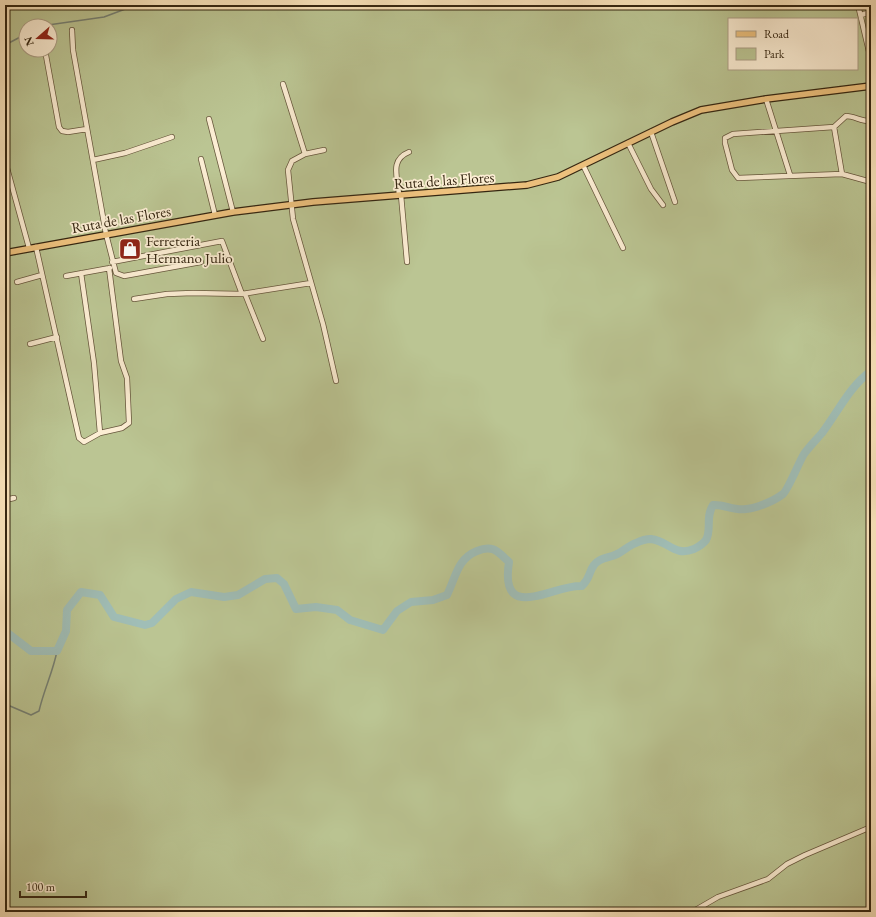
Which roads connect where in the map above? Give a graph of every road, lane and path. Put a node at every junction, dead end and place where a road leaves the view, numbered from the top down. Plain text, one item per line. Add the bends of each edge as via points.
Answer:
1 (858, 5) edge
2 (871, 12) edge
3 (861, 15) junction
4 (72, 30) dead end
5 (46, 58) edge
6 (871, 60) edge
7 (283, 84) dead end
8 (871, 86) edge
9 (766, 98) junction
10 (209, 119) dead end
11 (869, 121) edge
12 (834, 127) junction
13 (87, 129) junction
14 (871, 131) edge
15 (651, 132) junction
16 (776, 132) junction
17 (172, 137) dead end
18 (628, 143) junction
19 (324, 150) dead end
20 (409, 152) dead end
21 (305, 154) junction
22 (201, 159) dead end
23 (93, 160) junction
24 (583, 165) junction
25 (6, 168) dead end
26 (790, 174) junction
27 (842, 174) junction
28 (871, 182) edge
29 (400, 195) junction
30 (675, 202) dead end
31 (293, 204) junction
32 (663, 205) dead end
33 (233, 212) junction
34 (215, 215) junction
35 (106, 234) junction
36 (36, 247) junction
37 (30, 248) junction
38 (624, 248) dead end
39 (5, 253) edge
40 (201, 262) dead end
41 (407, 262) dead end
42 (111, 266) junction
43 (81, 273) junction
44 (42, 275) junction
45 (66, 276) dead end
46 (17, 282) dead end
47 (311, 283) junction
48 (244, 294) junction
49 (134, 299) dead end
50 (57, 337) junction
51 (263, 339) dead end
52 (30, 344) dead end
53 (336, 381) dead end
54 (100, 433) junction
55 (14, 498) dead end
56 (5, 500) edge
57 (871, 827) edge
58 (692, 912) edge

1 - 3 street
2 - 3 street
3 - 6 street
4 - 13 street via 73,50
5 - 13 street via 59,127 62,131 68,132
7 - 21 street
8 - 9 main road, Ruta de las Flores
9 - 15 main road, Ruta de las Flores via 701,110
9 - 16 street
10 - 33 street
11 - 12 street via 846,116
11 - 14 street
12 - 16 street
12 - 27 street
13 - 23 street
15 - 18 main road, Ruta de las Flores
15 - 30 street
16 - 26 street
16 - 26 street via 733,134 725,138 732,170 738,178 743,179
17 - 23 street via 125,153
18 - 24 main road, Ruta de las Flores
18 - 32 street via 651,189
19 - 21 street
20 - 29 street via 400,155 396,161
21 - 31 street via 289,165
22 - 34 street
23 - 35 street
24 - 29 main road, Ruta de las Flores via 527,185
24 - 38 street
25 - 37 street
26 - 27 street
27 - 28 street
29 - 31 main road, Ruta de las Flores
29 - 41 street
31 - 33 main road, Ruta de las Flores
31 - 47 street via 293,219
33 - 34 main road, Ruta de las Flores
34 - 35 main road, Ruta de las Flores
35 - 36 main road, Ruta de las Flores
35 - 42 street
36 - 37 main road, Ruta de las Flores
36 - 44 street
37 - 39 main road, Ruta de las Flores
40 - 42 street via 124,276 118,275
42 - 43 street
42 - 48 street via 222,242
42 - 54 street via 120,361 126,378 130,418 127,427
43 - 45 street
43 - 54 street via 94,363
44 - 46 street
44 - 50 street
47 - 48 street
47 - 53 street
48 - 49 street via 192,293
48 - 51 street
50 - 52 street
50 - 54 street via 79,438 84,442
55 - 56 street
57 - 58 street via 805,855 787,864 768,879 718,897

